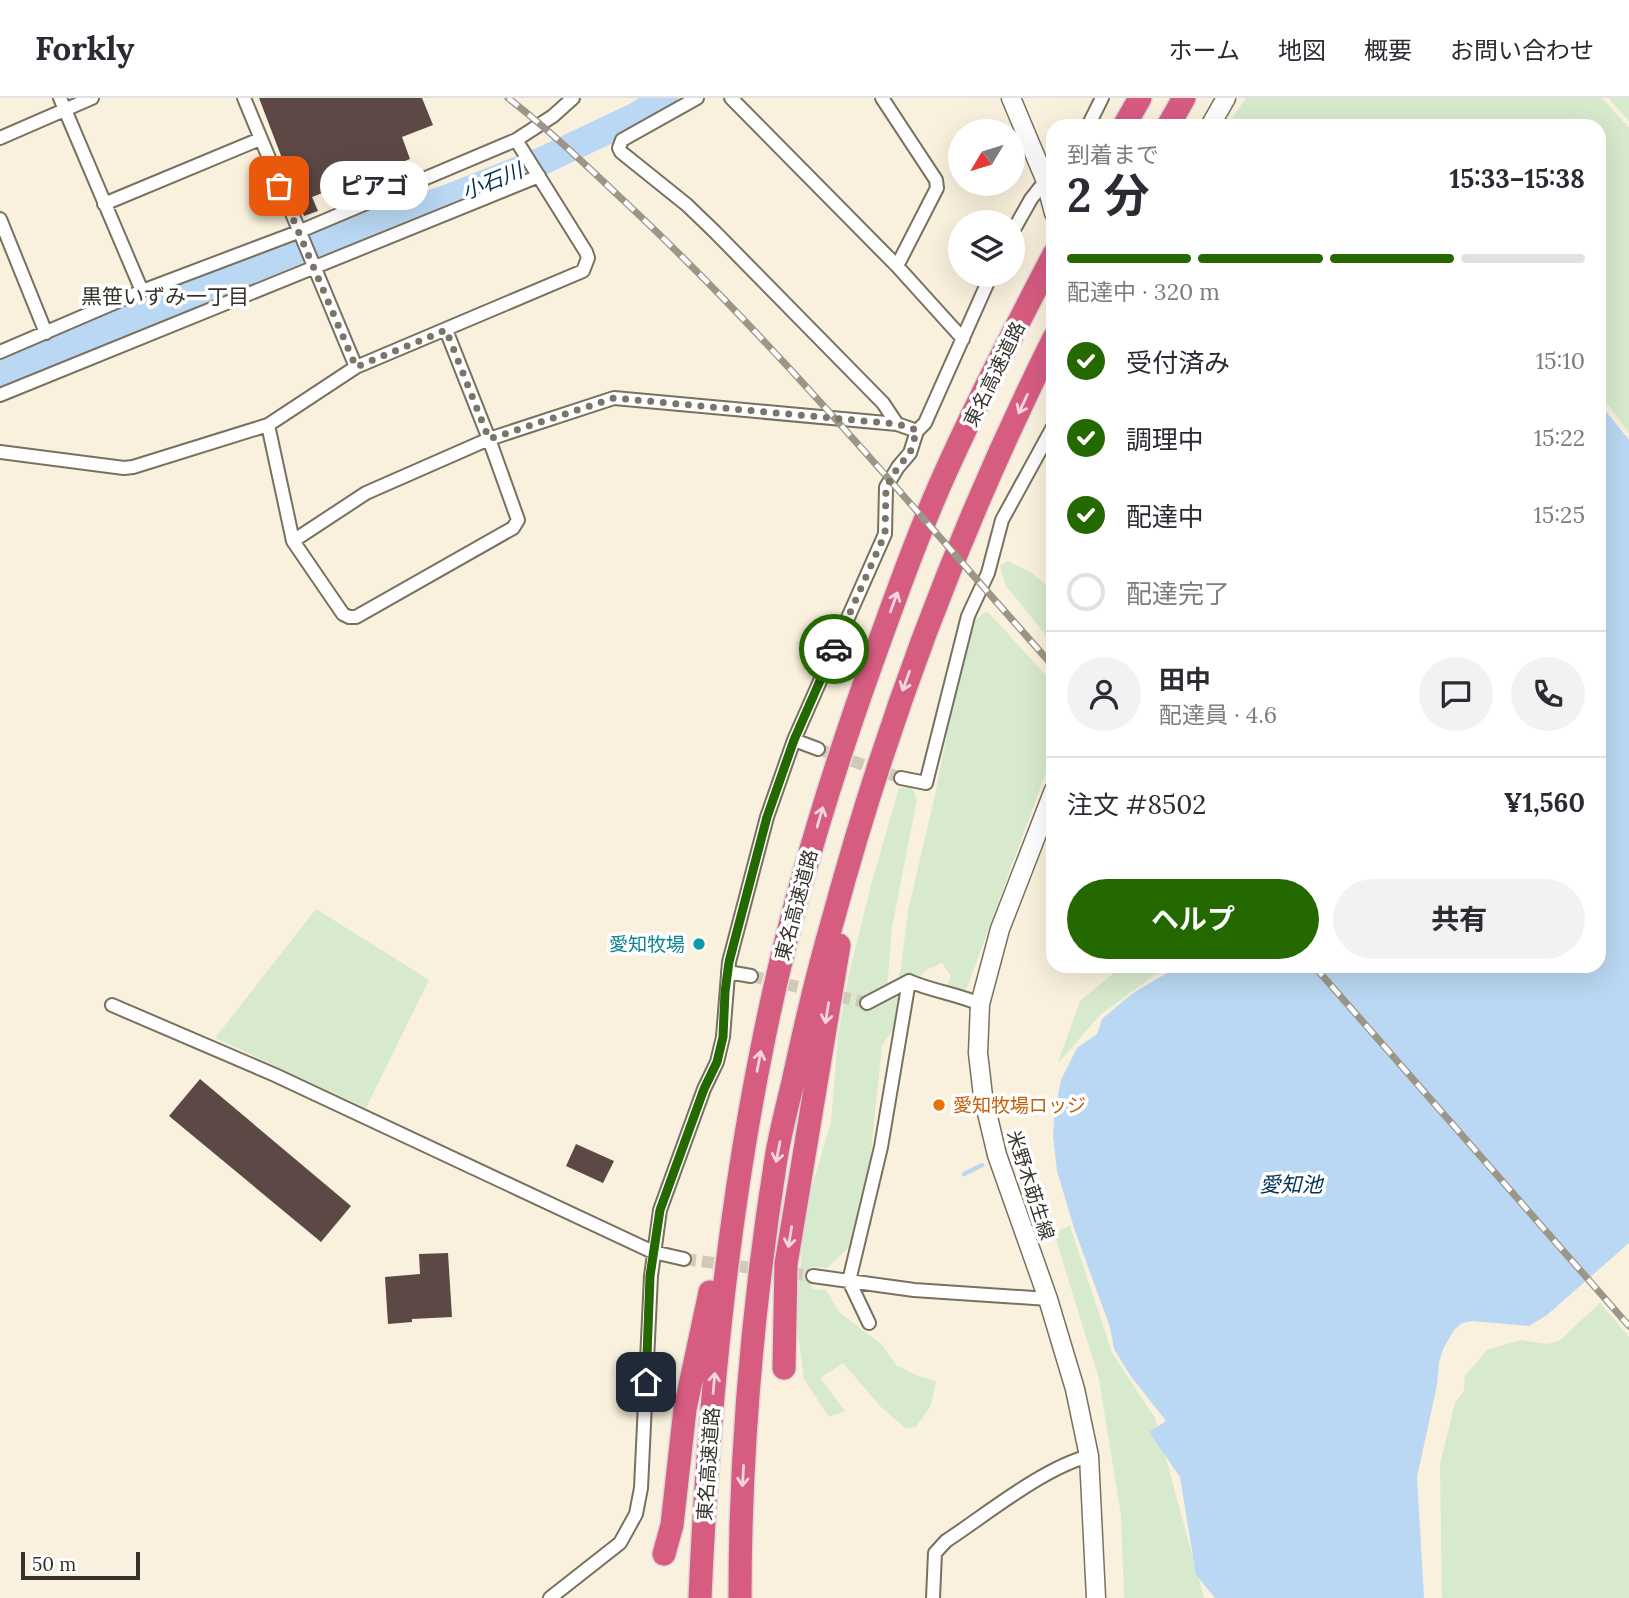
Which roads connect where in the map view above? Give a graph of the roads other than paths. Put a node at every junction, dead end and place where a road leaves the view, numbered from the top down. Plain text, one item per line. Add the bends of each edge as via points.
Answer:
1 (92, 98) edge
2 (244, 98) edge
3 (572, 98) edge
4 (697, 98) edge
5 (731, 98) edge
6 (882, 98) edge
7 (1011, 98) edge
8 (1102, 98) edge
9 (1140, 98) edge
10 (1184, 98) edge
11 (1226, 98) edge
12 (63, 104) edge
13 (1092, 119) edge
14 (1128, 119) edge
15 (1172, 119) edge
16 (1214, 119) edge
17 (0, 138) edge
18 (260, 139) junction
19 (519, 145) junction
20 (1046, 169) edge
21 (537, 173) junction
22 (1046, 179) edge
23 (104, 204) junction
24 (1025, 210) edge
25 (0, 219) edge
26 (300, 236) junction
27 (5, 246) edge
28 (312, 265) junction
29 (897, 266) junction
30 (1046, 269) edge
31 (986, 287) edge
32 (142, 290) junction
33 (446, 330) junction
34 (46, 333) junction
35 (963, 339) junction
36 (0, 352) edge
37 (1046, 355) edge
38 (356, 367) junction
39 (0, 395) edge
40 (897, 424) junction
41 (268, 425) junction
42 (917, 430) junction
43 (489, 439) junction
44 (1046, 440) edge
45 (0, 452) edge
46 (293, 541) junction
47 (794, 740) junction
48 (818, 748) tunnel mouth
49 (901, 778) tunnel mouth
50 (1046, 811) edge
51 (859, 825) junction
52 (728, 972) junction
53 (751, 976) tunnel mouth
54 (909, 981) junction
55 (867, 1003) tunnel mouth
56 (980, 1004) junction
57 (112, 1005) dead end
58 (751, 1106) junction
59 (653, 1252) junction
60 (684, 1259) tunnel mouth
61 (813, 1276) tunnel mouth
62 (849, 1281) junction
63 (1048, 1300) junction
64 (869, 1322) dead end
65 (784, 1368) dead end
66 (1089, 1456) junction
67 (664, 1554) dead end
68 (550, 1598) edge
69 (701, 1598) edge
70 (740, 1598) edge
71 (933, 1598) edge
72 (1096, 1598) edge

1 - 12 street
2 - 18 street
3 - 19 street
4 - 40 street via 622,140 621,152 715,232 883,403
5 - 29 street
6 - 29 street via 937,188
7 - 20 main road
8 - 13 street
9 - 14 highway
10 - 15 highway
11 - 16 main road
12 - 17 street
12 - 23 street
18 - 23 street
18 - 26 street
19 - 21 street
19 - 26 street
21 - 28 street
21 - 33 street via 586,253 586,267
22 - 24 street
23 - 32 street
25 - 27 street
26 - 28 street
26 - 32 street
27 - 34 street
28 - 38 street
28 - 39 street
29 - 35 street
58 -> 30 highway, 東名高速道路 via 793,916 860,695 947,469
31 - 35 street
32 - 34 street
33 - 38 street
33 - 43 street
34 - 36 street
35 - 42 street via 925,423
37 -> 51 highway, 東名高速道路 via 938,595
38 - 41 street
40 - 42 street
40 - 43 street via 614,398
41 - 45 street via 124,468
41 - 46 street
42 - 47 street via 910,453 886,487 885,534
43 - 46 street via 366,493
43 - 46 street via 517,516 516,526 356,617 343,614
44 - 49 street via 1002,520 988,573 968,615 926,783
47 - 48 street
47 - 52 street via 767,817
50 - 56 main road, 米野木莇生線 via 1000,929
51 -> 65 highway via 786,1264
51 -> 70 highway, 東名高速道路 via 818,973 776,1157 747,1410
52 - 53 street
52 - 59 street via 717,1062 660,1210
54 - 55 street
54 - 56 street
54 - 62 street via 881,1147
56 - 63 main road, 米野木莇生線 via 978,1053 983,1096 997,1155
57 - 59 street via 275,1075
58 - 67 highway via 685,1409 672,1525
69 -> 58 highway, 東名高速道路 via 716,1358
59 - 60 street
59 - 68 street via 636,1514 620,1543
61 - 62 street
62 - 63 street
62 - 64 street
63 - 66 main road, 米野木莇生線
66 - 71 street via 1073,1460 946,1541 935,1553
66 - 72 main road, 米野木莇生線

